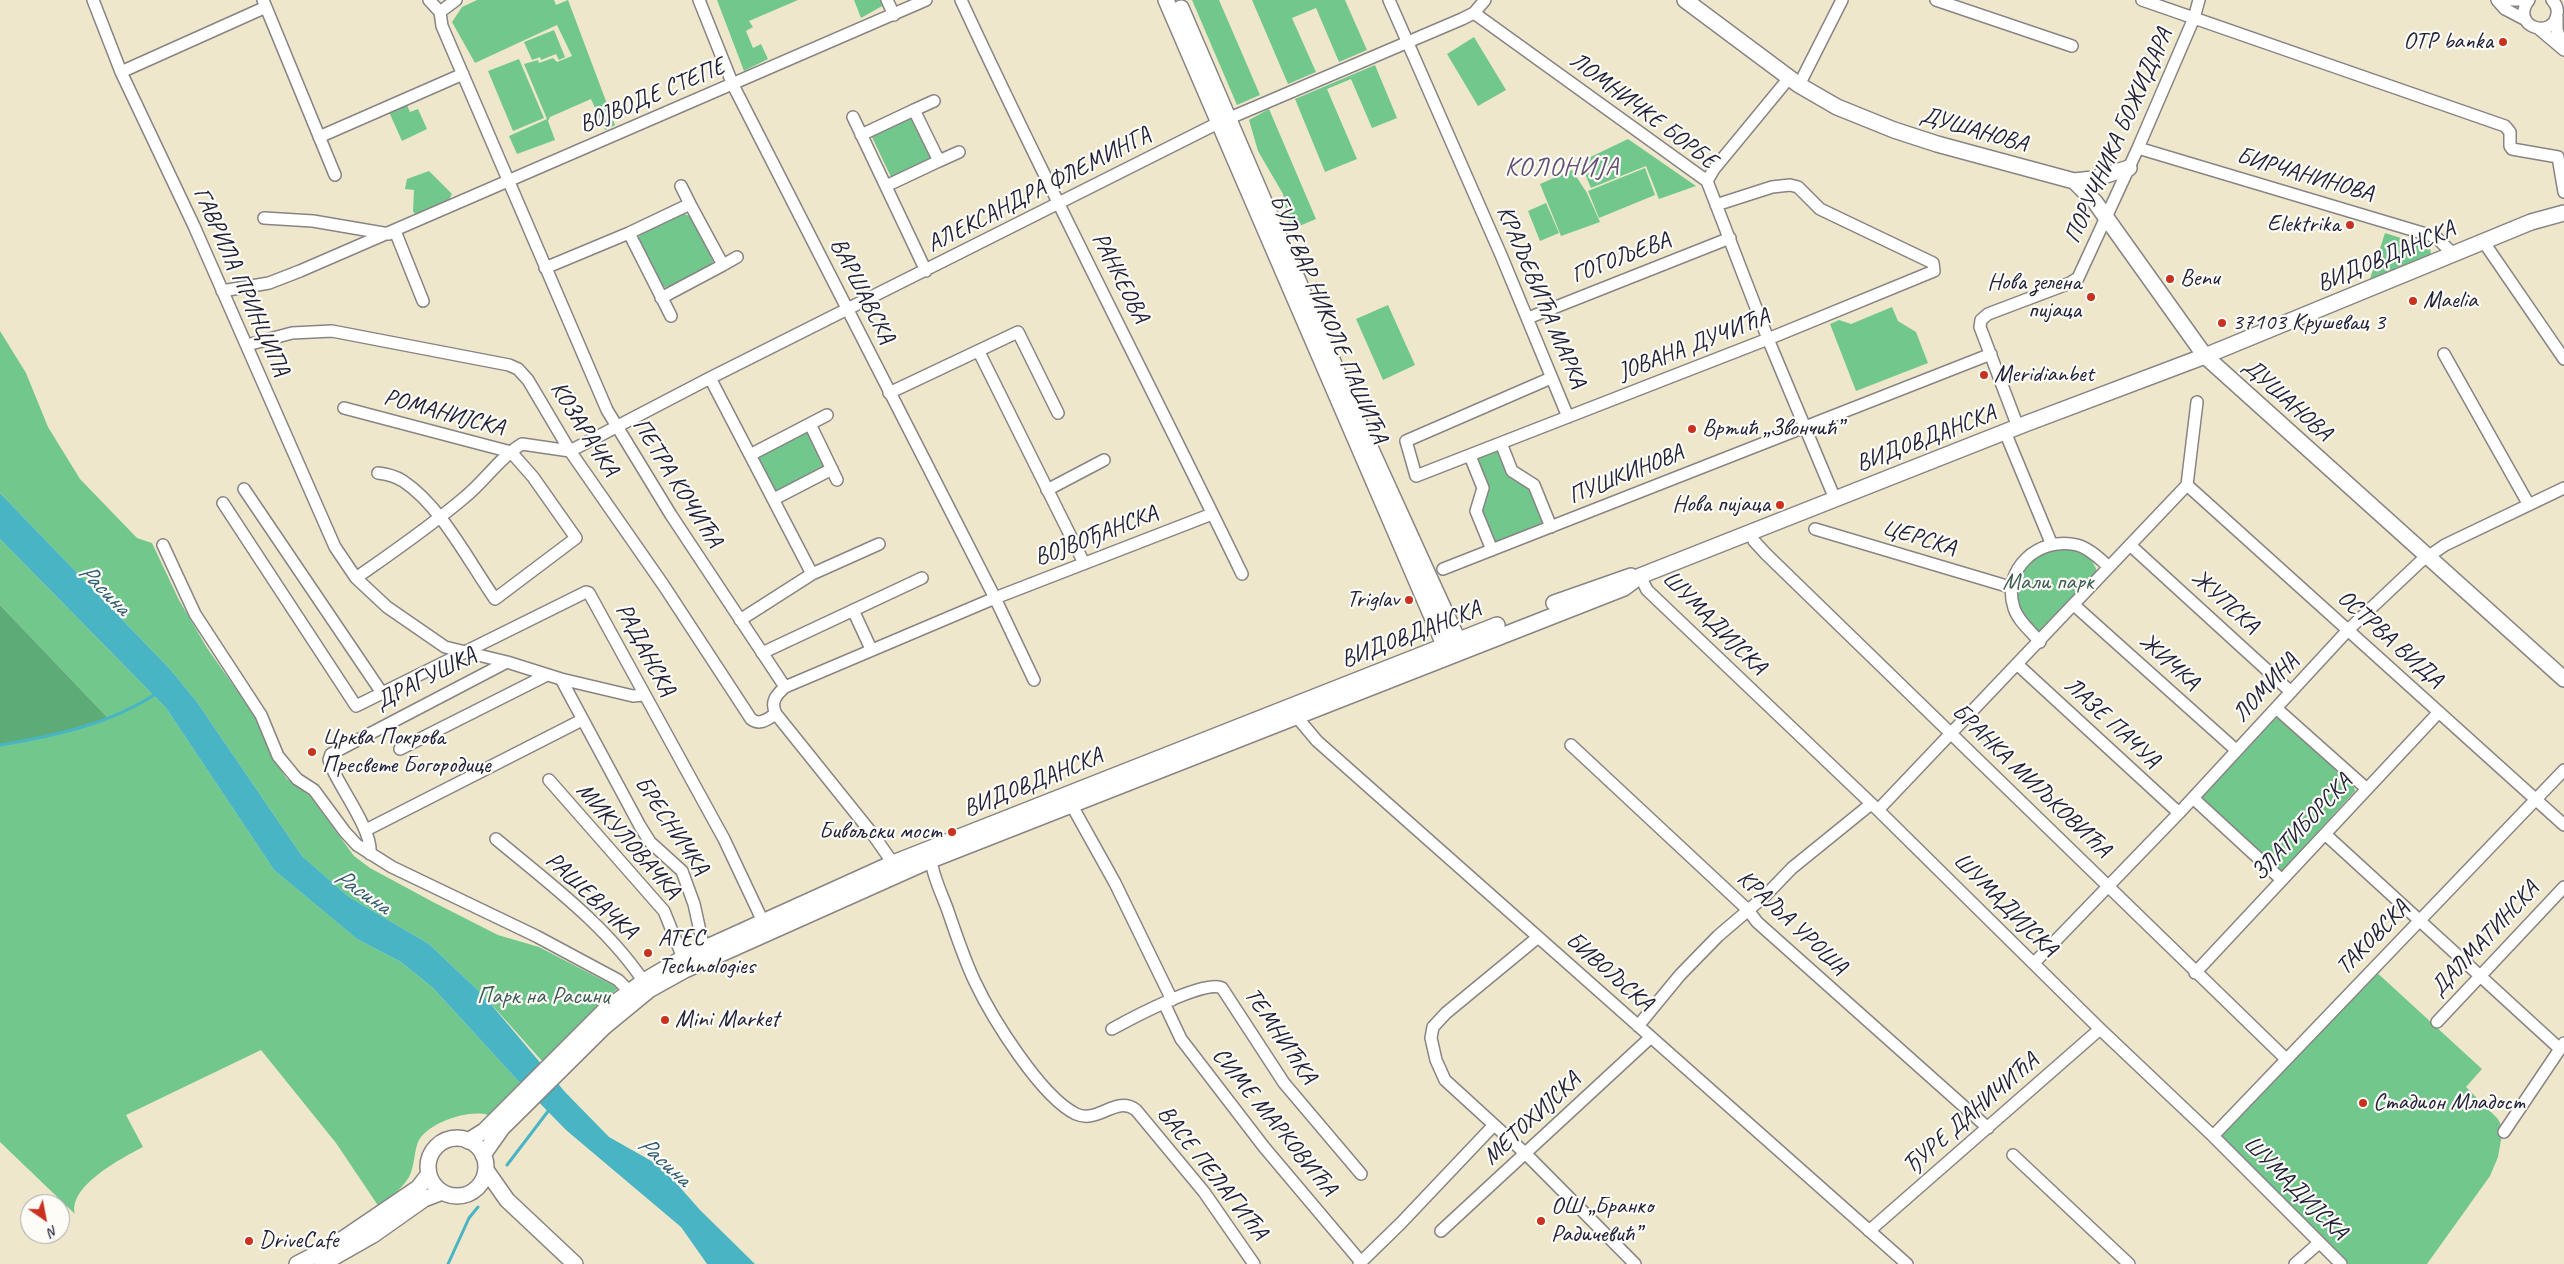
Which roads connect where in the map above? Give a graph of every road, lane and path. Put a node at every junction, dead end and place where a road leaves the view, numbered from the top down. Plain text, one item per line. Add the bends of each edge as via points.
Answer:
1 (107, 0) edge
2 (430, 0) edge
3 (456, 0) edge
4 (698, 0) edge
5 (887, 0) edge
6 (926, 0) edge
7 (961, 0) edge
8 (1166, 0) edge
9 (1177, 0) edge
10 (1389, 0) edge
11 (1485, 0) edge
12 (1685, 0) edge
13 (1842, 0) edge
14 (1936, 0) edge
15 (2142, 0) edge
16 (2199, 0) edge
17 (2497, 0) edge
18 (2505, 0) edge
19 (2527, 0) edge
20 (2554, 1) edge
21 (94, 2) edge
22 (264, 4) edge
23 (440, 12) junction
24 (1474, 13) junction
25 (894, 15) junction
26 (2557, 17) junction
27 (2194, 18) junction
28 (2526, 20) junction
29 (2539, 29) junction
30 (1408, 41) junction
31 (2072, 46) dead end
32 (2564, 50) edge
33 (120, 72) junction
34 (463, 74) junction
35 (1794, 82) junction
36 (733, 85) junction
37 (934, 101) dead end
38 (914, 110) junction
39 (853, 117) dead end
40 (1224, 121) junction
41 (861, 135) junction
42 (319, 137) junction
43 (2138, 148) junction
44 (959, 152) dead end
45 (939, 161) junction
46 (2129, 168) junction
47 (335, 175) dead end
48 (509, 179) junction
49 (1707, 181) junction
50 (2074, 181) junction
51 (681, 186) dead end
52 (886, 186) junction
53 (2564, 192) edge
54 (690, 204) junction
55 (1058, 204) junction
56 (1716, 205) junction
57 (2564, 213) edge
58 (2105, 216) junction
59 (264, 218) dead end
60 (392, 232) junction
61 (629, 233) junction
62 (1730, 238) junction
63 (2483, 241) junction
64 (2453, 254) junction
65 (737, 258) dead end
66 (723, 265) junction
67 (545, 268) junction
68 (926, 271) junction
69 (222, 291) junction
70 (661, 298) junction
71 (423, 301) dead end
72 (848, 310) junction
73 (671, 316) dead end
74 (1528, 318) junction
75 (1768, 339) junction
76 (247, 345) junction
77 (979, 352) junction
78 (1991, 354) junction
79 (2444, 354) dead end
80 (2205, 356) junction
81 (2564, 359) edge
82 (710, 378) junction
83 (1551, 378) junction
84 (889, 393) junction
85 (2197, 402) dead end
86 (344, 408) dead end
87 (1058, 413) dead end
88 (827, 415) dead end
89 (1568, 417) junction
90 (810, 424) junction
91 (615, 426) junction
92 (1806, 426) junction
93 (2012, 429) junction
94 (1500, 443) junction
95 (570, 451) junction
96 (511, 452) junction
97 (750, 455) junction
98 (1470, 456) junction
99 (1104, 460) dead end
100 (378, 473) dead end
101 (2187, 485) junction
102 (2564, 488) edge
103 (244, 489) dead end
104 (1047, 490) junction
105 (774, 499) junction
106 (1835, 499) junction
107 (223, 503) dead end
108 (2529, 505) junction
109 (1212, 514) junction
110 (440, 518) junction
111 (1551, 527) junction
112 (1815, 529) dead end
113 (1751, 532) junction
114 (163, 544) dead end
115 (879, 544) dead end
116 (2052, 545) junction
117 (2130, 545) junction
118 (1492, 550) junction
119 (2427, 556) junction
120 (1084, 563) junction
121 (2109, 567) junction
122 (1443, 569) dead end
123 (812, 574) junction
124 (1242, 574) dead end
125 (1640, 576) junction
126 (356, 578) junction
127 (922, 578) dead end
128 (2010, 587) junction
129 (995, 598) junction
130 (2074, 605) junction
131 (853, 610) junction
132 (740, 620) junction
133 (2349, 629) junction
134 (2040, 642) junction
135 (1454, 647) junction
136 (871, 650) junction
137 (762, 652) junction
138 (464, 653) junction
139 (507, 662) junction
140 (2018, 665) junction
141 (547, 675) junction
142 (561, 679) junction
143 (2564, 679) edge
144 (1034, 680) dead end
145 (785, 687) junction
146 (2291, 692) junction
147 (382, 693) junction
148 (644, 696) junction
149 (2276, 708) junction
150 (1295, 710) junction
151 (2439, 712) junction
152 (776, 714) junction
153 (582, 720) junction
154 (1952, 734) junction
155 (1571, 745) dead end
156 (400, 749) dead end
157 (2236, 750) junction
158 (2564, 770) edge
159 (549, 780) dead end
160 (2367, 789) junction
161 (1085, 792) junction
162 (2193, 798) junction
163 (2534, 798) junction
164 (1072, 804) junction
165 (1875, 807) junction
166 (2179, 813) junction
167 (2564, 825) edge
168 (366, 830) junction
169 (2325, 834) junction
170 (496, 839) dead end
171 (370, 854) junction
172 (931, 860) junction
173 (896, 868) junction
174 (2282, 880) junction
175 (2109, 887) junction
176 (2564, 887) edge
177 (1748, 910) junction
178 (2419, 920) junction
179 (765, 926) junction
180 (1537, 938) junction
181 (704, 949) junction
182 (683, 958) junction
183 (2034, 963) junction
184 (2195, 973) junction
185 (2480, 976) junction
186 (647, 986) junction
187 (633, 995) junction
188 (1168, 1001) junction
189 (2437, 1022) dead end
190 (1638, 1026) junction
191 (1112, 1029) dead end
192 (2100, 1029) junction
193 (1651, 1037) junction
194 (2562, 1046) edge
195 (2285, 1058) junction
196 (498, 1124) junction
197 (1493, 1126) junction
198 (1988, 1128) junction
199 (2504, 1132) dead end
200 (2213, 1136) junction
201 (468, 1141) junction
202 (1526, 1154) junction
203 (2013, 1155) dead end
204 (485, 1163) junction
205 (429, 1174) junction
206 (1361, 1174) dead end
207 (473, 1191) junction
208 (442, 1192) junction
209 (507, 1200) junction
210 (1441, 1231) dead end
211 (1869, 1231) junction
212 (2320, 1243) junction
213 (1360, 1263) edge
214 (1903, 1263) edge
215 (297, 1264) edge
216 (322, 1264) edge
217 (575, 1264) edge
218 (1254, 1264) edge
219 (1635, 1264) edge
220 (2129, 1264) edge
221 (2295, 1264) edge
222 (2341, 1264) edge

1 - 21 street
2 - 23 street, ПЕТРА КОЧИЋА
3 - 23 street
4 - 36 street, ВАРШАВСКА
5 - 25 street
6 - 25 street, ВОЈВОДЕ СТЕПЕ
7 - 55 street, РАНКЕОВА
8 - 40 main road, БУЛЕВАР НИКОЛЕ ПАШИЋА
9 - 40 main road, БУЛЕВАР НИКОЛЕ ПАШИЋА
10 - 30 street, КРАЉЕВИЋА МАРКА
11 - 24 street, АЛЕКСАНДРА ФЛЕМИНГА
12 - 35 main road, ДУШАНОВА
13 - 35 street
14 - 31 street
15 - 27 street
16 - 27 street, ПОРУЧНИКА БОЖИДАРА
17 - 28 street via 2505,9
18 - 19 street
19 - 28 street
20 - 26 street
21 - 33 street, ГАВРИЛА ПРИНЦИПА
22 - 33 street
22 - 42 street
23 - 34 street, ПЕТРА КОЧИЋА via 442,26
24 - 30 street, АЛЕКСАНДРА ФЛЕМИНГА
24 - 49 street, ЛОМНИЧКЕ БОРБЕ
25 - 36 street, ВОЈВОДЕ СТЕПЕ
26 - 29 street via 2550,26
26 - 32 street via 2557,30
27 - 43 street, ПОРУЧНИКА БОЖИДАРА
27 - 53 street via 2505,126 2510,132 2512,149 2558,157
28 - 29 street via 2533,28
29 - 32 street
30 - 40 street, АЛЕКСАНДРА ФЛЕМИНГА
30 - 74 street, КРАЉЕВИЋА МАРКА
33 - 69 street, ГАВРИЛА ПРИНЦИПА
34 - 42 street
34 - 48 street, ПЕТРА КОЧИЋА
35 - 49 street
35 - 50 main road, ДУШАНОВА via 1857,116 1894,130
36 - 48 street, ВОЈВОДЕ СТЕПЕ
36 - 72 street, ВАРШАВСКА
37 - 38 street
38 - 41 street
38 - 45 street
39 - 41 street
40 - 55 street, АЛЕКСАНДРА ФЛЕМИНГА
40 - 135 main road, БУЛЕВАР НИКОЛЕ ПАШИЋА via 1364,434
41 - 52 street
42 - 47 street
43 - 46 street, ПОРУЧНИКА БОЖИДАРА
43 - 64 street, БИРЧАНИНОВА via 2436,236
44 - 45 street
45 - 52 street
46 - 50 main road
46 - 58 street, ПОРУЧНИКА БОЖИДАРА
48 - 60 street, ВОЈВОДЕ СТЕПЕ
48 - 67 street, ПЕТРА КОЧИЋА
49 - 56 street, ЛОМНИЧКЕ БОРБЕ
50 - 58 main road, ДУШАНОВА
51 - 54 street
52 - 68 street
54 - 61 street
54 - 66 street
55 - 68 street, АЛЕКСАНДРА ФЛЕМИНГА
55 - 109 street, РАНКЕОВА
56 - 62 street, ЛОМНИЧКЕ БОРБЕ
56 - 75 street, ЈОВАНА ДУЧИЋА via 1790,184 1798,187 1820,209 1926,259 1935,267 1932,272
57 - 63 main road, ВИДОВДАНСКА
58 - 78 street, ПОРУЧНИКА БОЖИДАРА via 2078,278 1988,314 1981,320 1980,327
58 - 80 main road, ДУШАНОВА
59 - 60 street
60 - 69 street, ВОЈВОДЕ СТЕПЕ via 284,278
60 - 71 street
61 - 67 street
61 - 70 street
62 - 74 street, ГОГОЉЕВА
62 - 75 street, ЛОМНИЧКЕ БОРБЕ
63 - 64 main road, ВИДОВДАНСКА
63 - 81 street
64 - 80 main road, ВИДОВДАНСКА
65 - 66 street
66 - 70 street
67 - 91 street, ПЕТРА КОЧИЋА
68 - 72 street, АЛЕКСАНДРА ФЛЕМИНГА
69 - 76 street, ГАВРИЛА ПРИНЦИПА
70 - 73 street
72 - 82 street, АЛЕКСАНДРА ФЛЕМИНГА
72 - 84 street, ВАРШАВСКА
74 - 83 street, КРАЉЕВИЋА МАРКА
75 - 89 street, ЈОВАНА ДУЧИЋА
75 - 92 street, ЛОМНИЧКЕ БОРБЕ
76 - 95 street, КОЗАРАЧКА via 292,333 332,332 509,365 528,380
76 - 126 street, ГАВРИЛА ПРИНЦИПА via 335,547
77 - 84 street
77 - 87 street via 1018,332
77 - 104 street
78 - 92 street, ПУШКИНОВА
78 - 93 street, ПОРУЧНИКА БОЖИДАРА
79 - 108 street
80 - 93 main road, ВИДОВДАНСКА
80 - 119 main road, ДУШАНОВА
82 - 91 street, АЛЕКСАНДРА ФЛЕМИНГА
82 - 97 street
83 - 89 street, КРАЉЕВИЋА МАРКА
83 - 98 street, ЈОВАНА ДУЧИЋА via 1406,441 1416,476
84 - 129 street, ВАРШАВСКА
85 - 101 street
86 - 96 street, РОМАНИЈСКА
88 - 90 street
89 - 94 street, ЈОВАНА ДУЧИЋА
90 - 97 street
90 - 105 street via 835,475
91 - 95 street
91 - 132 street, ПЕТРА КОЧИЋА
92 - 106 street, ЛОМНИЧКЕ БОРБЕ
92 - 111 street, ПУШКИНОВА
93 - 106 main road, ВИДОВДАНСКА
93 - 116 street, ПОРУЧНИКА БОЖИДАРА
94 - 98 street, ЈОВАНА ДУЧИЋА
94 - 111 street via 1512,472 1534,485
95 - 96 street, РОМАНИЈСКА via 522,444
95 - 152 street, КОЗАРАЧКА via 751,719 761,722
96 - 110 street
96 - 110 street via 534,477 576,538 494,599
97 - 105 street
98 - 118 street via 1483,488 1476,511
99 - 104 street
100 - 110 street via 404,481
101 - 117 street
101 - 133 street, ОСТРВА ВИДА
102 - 108 street, ЛОМИНА
103 - 147 street
104 - 120 street
105 - 123 street
106 - 113 main road, ВИДОВДАНСКА
107 - 147 street, РАДАНСКА via 356,706
108 - 119 street, ЛОМИНА
109 - 120 street, ВОЈВОЂАНСКА
109 - 124 street, РАНКЕОВА
110 - 126 street
111 - 118 street, ПУШКИНОВА
112 - 128 street, ЦЕРСКА
113 - 125 main road, ВИДОВДАНСКА
113 - 154 street, БРАНКА МИЉКОВИЋА via 1754,541 1766,554
114 - 171 street via 195,614 261,715 278,756 297,779 314,790 345,832
115 - 123 street
116 - 121 street via 2082,547
116 - 128 street via 2021,563
117 - 121 street
117 - 146 street, ЖУПСКА
118 - 122 street, ПУШКИНОВА
119 - 133 street, ЛОМИНА
119 - 143 main road, ДУШАНОВА
120 - 129 street, ВОЈВОЂАНСКА
121 - 130 street
123 - 132 street
125 - 135 main road, ВИДОВДАНСКА via 1618,579
125 - 165 street, ШУМАДИЈСКА via 1647,590
126 - 138 street, ГАВРИЛА ПРИНЦИПА via 408,623 445,647
127 - 131 street
128 - 134 street via 2019,618
129 - 136 street, ВОЈВОЂАНСКА
129 - 144 street
130 - 134 street
130 - 157 street, ЖИЧКА
131 - 136 street
131 - 137 street
132 - 137 street, ПЕТРА КОЧИЋА
133 - 146 street, ЛОМИНА
133 - 151 street, ОСТРВА ВИДА
134 - 140 street
135 - 150 main road, ВИДОВДАНСКА
136 - 145 street, ВОЈВОЂАНСКА
137 - 145 street, ПЕТРА КОЧИЋА
138 - 139 street, ГАВРИЛА ПРИНЦИПА
138 - 147 street, РАДАНСКА
138 - 148 street, РАДАНСКА via 586,592 592,596
139 - 141 street, ГАВРИЛА ПРИНЦИПА
139 - 168 street, ДРАГУШКА via 331,754 329,760 333,770
140 - 154 street
140 - 166 street, ЛАЗЕ ПАЧУА
141 - 142 street, ГАВРИЛА ПРИНЦИПА
141 - 156 street
142 - 148 street, ГАВРИЛА ПРИНЦИПА
142 - 153 street, БРЕСНИЧКА
145 - 152 street via 774,702
146 - 149 street, ЛОМИНА
148 - 179 street, РАДАНСКА via 724,839
149 - 157 street, ЛОМИНА
149 - 160 street
150 - 161 main road, ВИДОВДАНСКА
150 - 180 street, БИВОЉСКА via 1317,741
151 - 160 street, ЗЛАТИБОРСКА
151 - 163 street, ОСТРВА ВИДА
152 - 173 street
153 - 168 street
153 - 181 street, БРЕСНИЧКА via 650,842 682,872 694,904
154 - 165 street
154 - 175 street, БРАНКА МИЉКОВИЋА
155 - 177 street, КРАЉА УРОША
157 - 162 street, ЛОМИНА
158 - 163 street, ТАКОВСКА
159 - 182 street, МИКУЛОВАЧКА via 664,911
160 - 169 street, ЗЛАТИБОРСКА
161 - 164 main road, ВИДОВДАНСКА
161 - 173 main road, ВИДОВДАНСКА
162 - 166 street, ЛОМИНА
162 - 174 street
163 - 167 street, ОСТРВА ВИДА
163 - 178 street, ТАКОВСКА
164 - 172 main road, ВИДОВДАНСКА
164 - 188 street, СИМЕ МАРКОВИЋА via 1115,883
165 - 177 street via 1792,868
165 - 183 street, ШУМАДИЈСКА
166 - 175 street, ЛОМИНА
168 - 171 street, ДРАГУШКА
169 - 174 street, ЗЛАТИБОРСКА
169 - 178 street
170 - 186 street, РАШЕВАЧКА via 586,914
171 - 187 street via 544,940 618,980
172 - 173 main road, ВИДОВДАНСКА
172 - 218 street, ВАСЕ ПЕЛАГИЋА via 974,981 1014,1048 1050,1094 1062,1106 1084,1116 1122,1104 1136,1110 1204,1192
173 - 179 main road, ВИДОВДАНСКА
174 - 184 street, ЗЛАТИБОРСКА
175 - 183 street, ЛОМИНА
175 - 184 street, БРАНКА МИЉКОВИЋА
176 - 185 street, ДАЛМАТИНСКА
177 - 190 street via 1695,959
177 - 198 street, КРАЉА УРОША via 1757,922
178 - 185 street
178 - 195 street, ТАКОВСКА
179 - 181 main road, ВИДОВДАНСКА
179 - 186 main road, ВИДОВДАНСКА via 685,970
180 - 190 street, БИВОЉСКА
180 - 197 street via 1433,1027 1436,1060 1444,1080
181 - 182 main road, ВИДОВДАНСКА
182 - 186 main road, ВИДОВДАНСКА
183 - 192 street, ШУМАДИЈСКА
184 - 195 street, БРАНКА МИЉКОВИЋА
185 - 189 street, ДАЛМАТИНСКА
185 - 194 street
186 - 187 main road, ВИДОВДАНСКА
187 - 196 main road, ВИДОВДАНСКА
188 - 191 street, ТЕМНИЋКА
188 - 206 street, ТЕМНИЋКА via 1211,987 1222,988 1284,1083
188 - 213 street, СИМЕ МАРКОВИЋА via 1181,1039 1264,1147
190 - 193 street, БИВОЉСКА
192 - 198 street, ЂУРЕ ДАНИЧИЋА
192 - 200 street, ШУМАДИЈСКА
193 - 202 street, МЕТОХИЈСКА
193 - 211 street, БИВОЉСКА
194 - 199 street
195 - 200 street, ТАКОВСКА
196 - 201 main road
196 - 204 main road
197 - 202 street
197 - 213 street, МЕТОХИЈСКА
198 - 211 street, ЂУРЕ ДАНИЧИЋА
200 - 212 street, ШУМАДИЈСКА
201 - 204 main road
201 - 205 main road via 456,1138 440,1144 430,1159
202 - 210 street, МЕТОХИЈСКА
202 - 219 street
203 - 220 street
204 - 207 main road via 484,1178
204 - 209 main road
205 - 208 main road
205 - 215 main road via 418,1188 334,1245
207 - 208 main road via 458,1196
207 - 209 main road via 486,1191
208 - 216 main road via 431,1195 373,1235
209 - 217 main road
211 - 214 street, БИВОЉСКА
212 - 221 street
212 - 222 street, ШУМАДИЈСКА

